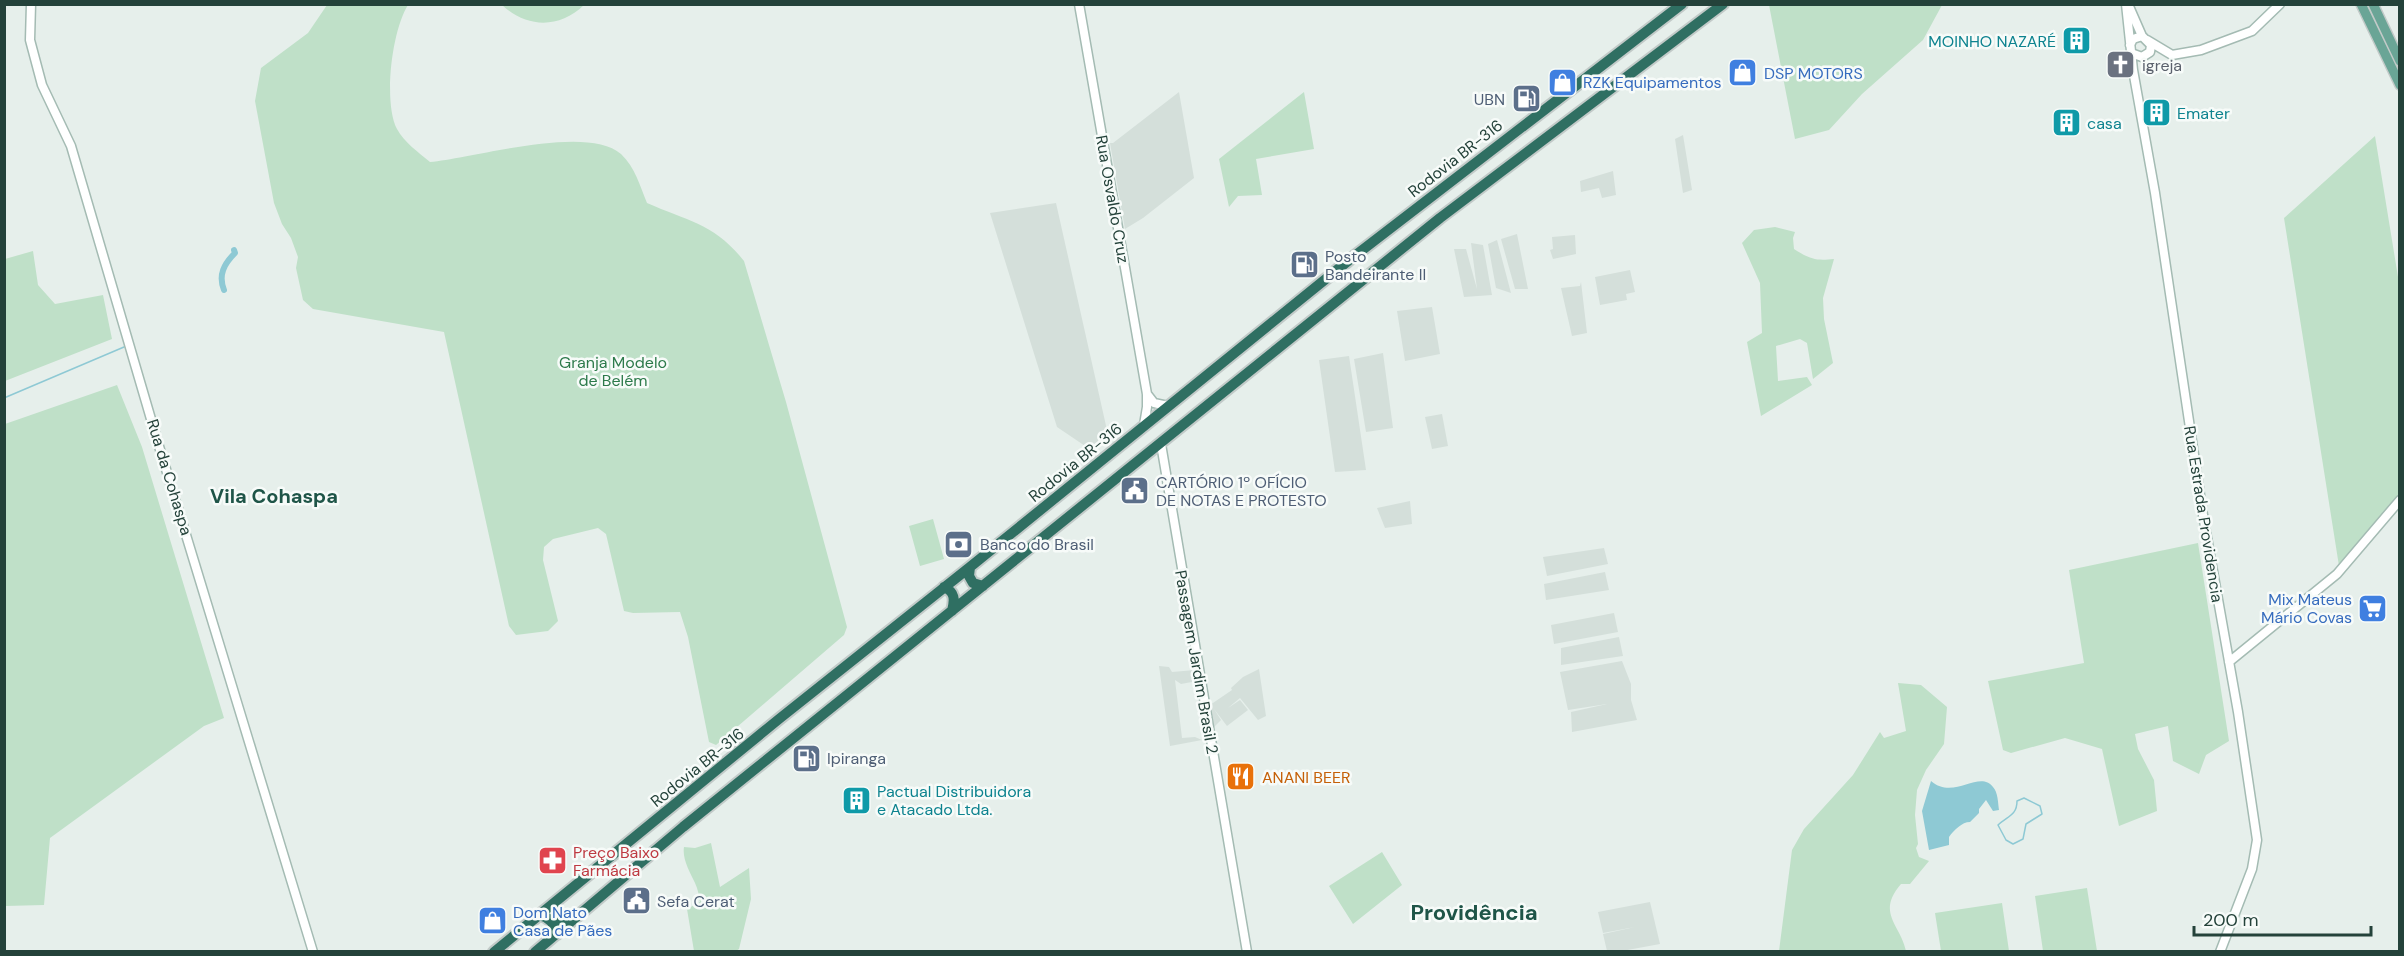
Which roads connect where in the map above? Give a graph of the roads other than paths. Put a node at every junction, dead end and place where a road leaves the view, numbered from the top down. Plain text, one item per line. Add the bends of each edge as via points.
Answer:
1 (30, 4) edge
2 (1079, 4) edge
3 (1682, 4) edge
4 (1723, 4) edge
5 (2127, 4) edge
6 (2280, 4) edge
7 (2361, 4) edge
8 (2373, 4) edge
9 (2145, 38) junction
10 (2130, 49) junction
11 (2142, 57) junction
12 (2400, 61) edge
13 (2133, 70) junction
14 (2400, 85) edge
15 (1146, 394) junction
16 (1168, 406) junction
17 (1144, 425) junction
18 (1161, 444) junction
19 (2400, 500) edge
20 (970, 567) junction
21 (944, 586) junction
22 (983, 586) junction
23 (952, 611) junction
24 (2229, 662) junction
25 (555, 903) junction
26 (539, 915) junction
27 (569, 924) junction
28 (556, 934) junction
29 (313, 951) edge
30 (494, 951) edge
31 (535, 951) edge
32 (1247, 951) edge
33 (2220, 951) edge

1 - 29 street, Rua da Cohaspa via 30,40 42,85 71,146
2 - 15 street, Rua Osvaldo Cruz
3 - 16 highway, Rodovia BR-316 via 1413,210
4 - 18 highway via 1440,218
5 - 9 street, Rua Estrada Providencia
5 - 10 street, Rua Estrada Providencia
6 - 9 street via 2252,31 2201,50 2172,54
7 - 14 main road
8 - 12 main road
9 - 10 street via 2133,39
9 - 11 street via 2151,45 2150,52
10 - 11 street
10 - 13 street, Rua Estrada Providencia
11 - 13 street
13 - 24 street, Rua Estrada Providencia
15 - 16 street via 1154,403
15 - 17 street, Rua Osvaldo Cruz
16 - 17 highway, Rodovia BR-316
17 - 20 highway, Rodovia BR-316
18 - 22 highway
18 - 32 street, Passagem Jardim Brasil 2
19 - 24 street via 2337,573
20 - 21 highway, Rodovia BR-316
20 - 22 highway via 973,583
21 - 23 highway via 954,597
21 - 25 highway, Rodovia BR-316
22 - 23 highway
23 - 27 highway
24 - 33 street, Rua Estrada Providencia via 2257,846
25 - 26 highway, Rodovia BR-316
25 - 27 highway via 558,918
26 - 28 highway via 551,920
26 - 30 highway, Rodovia BR-316
27 - 28 highway
28 - 31 highway

